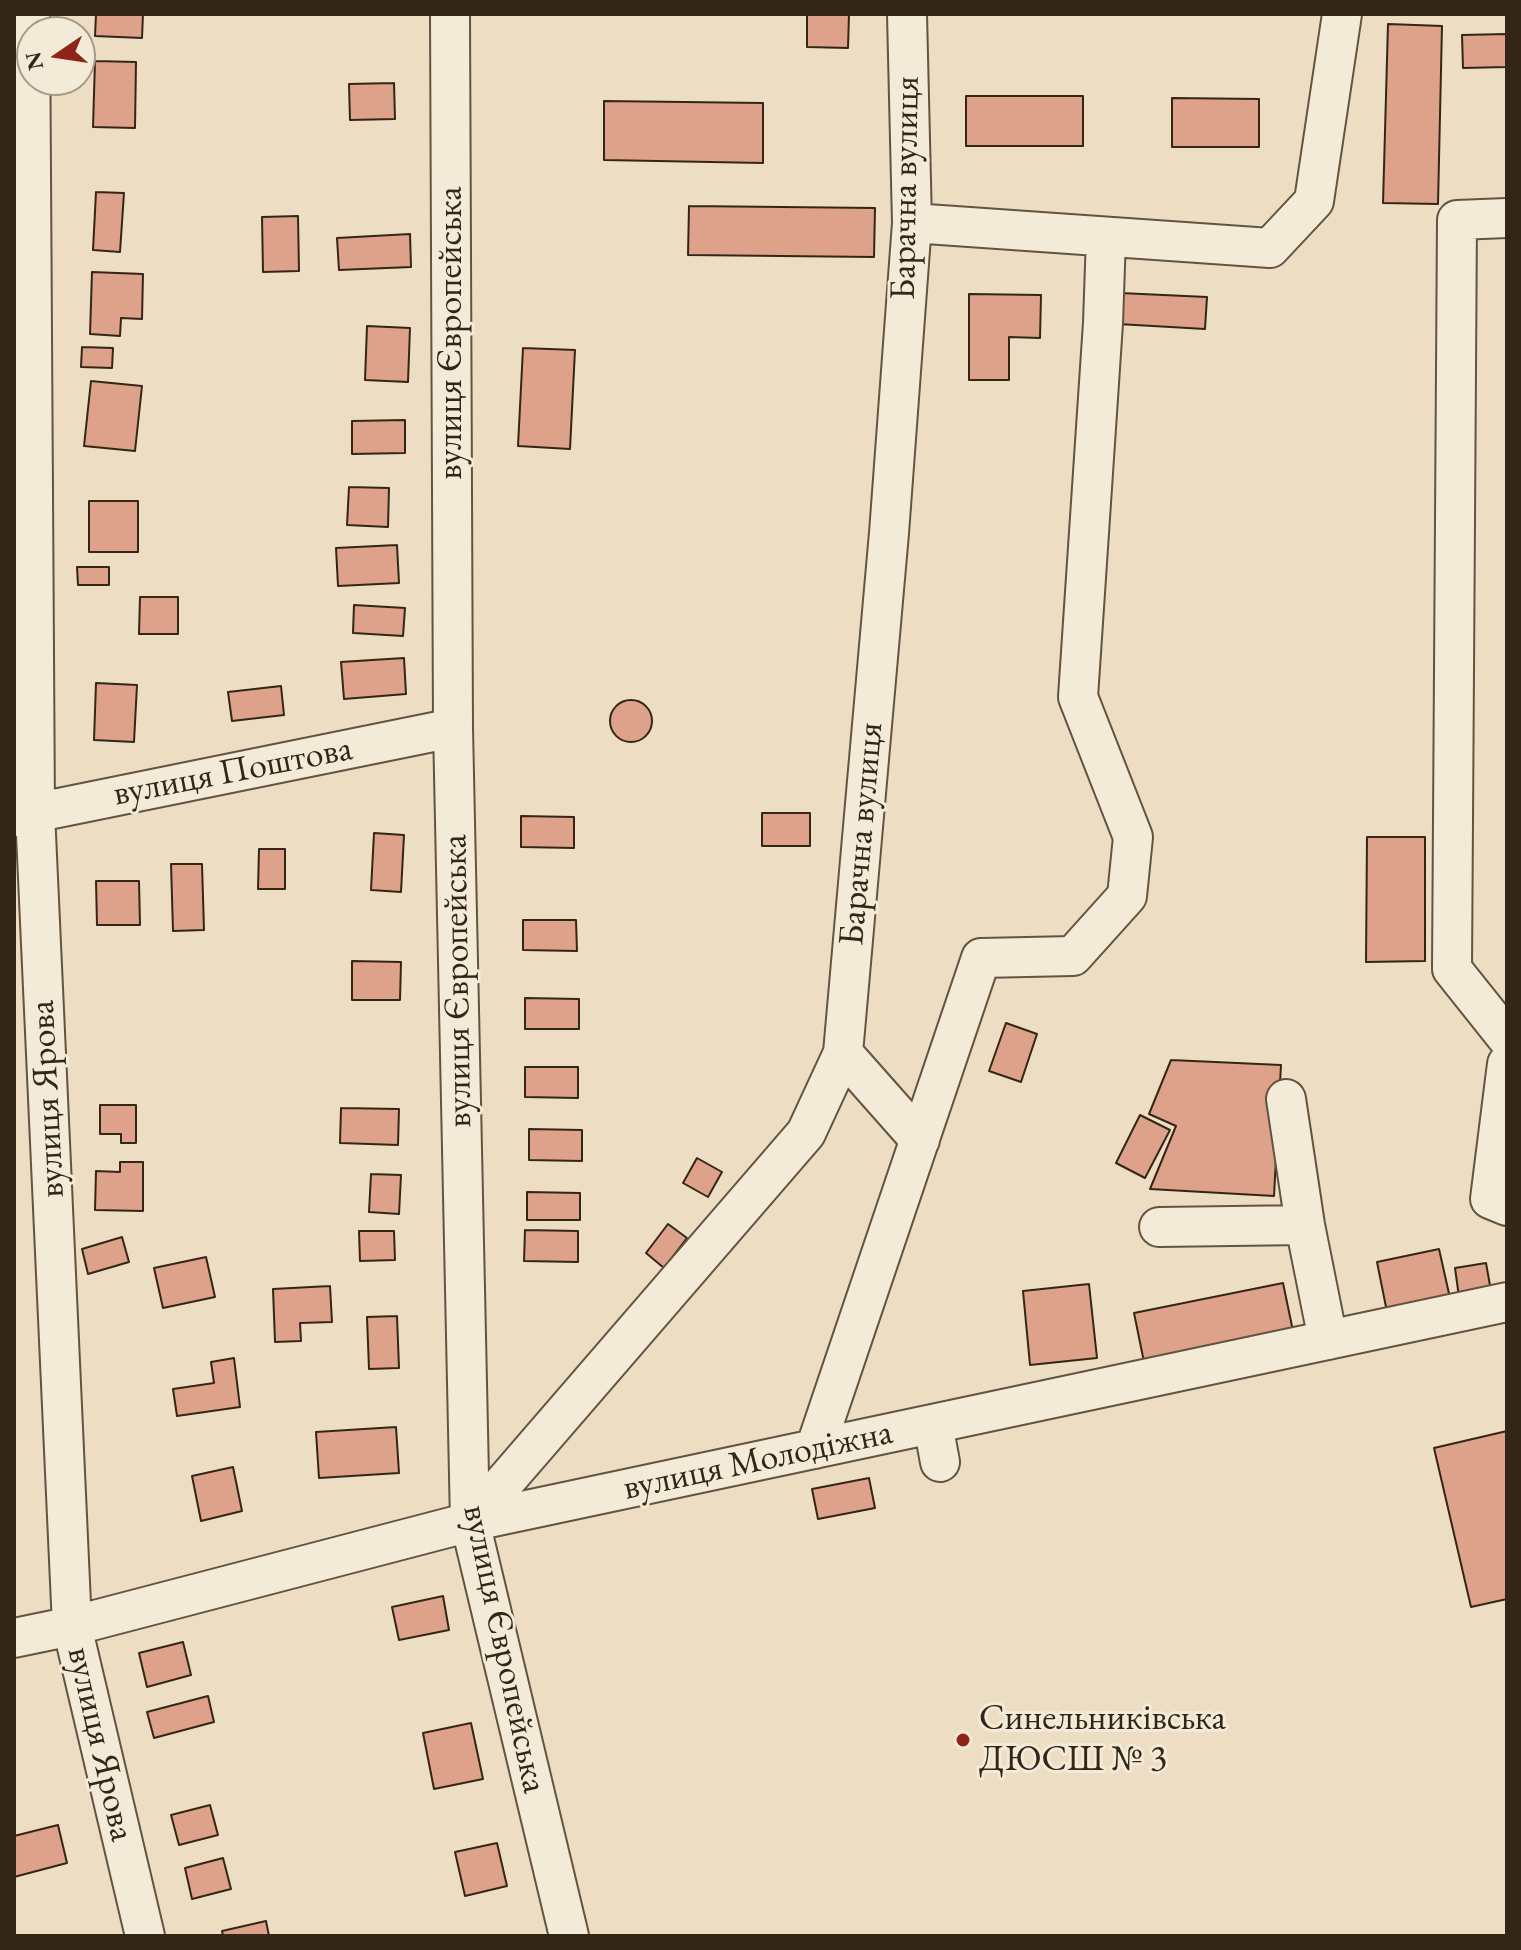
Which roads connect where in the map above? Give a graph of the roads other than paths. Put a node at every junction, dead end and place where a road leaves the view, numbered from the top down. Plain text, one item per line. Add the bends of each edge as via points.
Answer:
1 (30, 14) edge
2 (450, 14) edge
3 (907, 14) edge
4 (1342, 14) edge
5 (1507, 218) edge
6 (912, 223) junction
7 (1106, 237) junction
8 (453, 728) junction
9 (25, 814) edge
10 (1507, 1038) edge
11 (843, 1053) junction
12 (1507, 1064) edge
13 (1286, 1099) dead end
14 (920, 1140) junction
15 (1507, 1206) edge
16 (1305, 1225) junction
17 (1159, 1227) dead end
18 (1507, 1302) edge
19 (1328, 1340) junction
20 (933, 1424) junction
21 (815, 1449) junction
22 (940, 1462) dead end
23 (470, 1522) junction
24 (72, 1626) junction
25 (14, 1638) edge
26 (145, 1936) edge
27 (569, 1936) edge

1 - 9 street, вулиця Ярова
2 - 8 street, вулиця Європейська
3 - 6 street, Барачна вулиця
4 - 7 street via 1314,201 1270,248
5 - 10 street via 1457,220 1452,969
6 - 7 street
6 - 11 street, Барачна вулиця
7 - 14 street via 1078,697 1133,837 1127,896 1073,956 981,958
8 - 9 street, вулиця Поштова
8 - 23 street, вулиця Європейська
9 - 24 street, вулиця Ярова
11 - 14 street
11 - 23 street, Барачна вулиця via 806,1133
12 - 15 street via 1490,1199
13 - 16 street
14 - 21 street
16 - 17 street
16 - 19 street
18 - 19 street, вулиця Молодіжна
19 - 20 street, вулиця Молодіжна
20 - 21 street, вулиця Молодіжна
20 - 22 street
21 - 23 street, вулиця Молодіжна
23 - 24 street, вулиця Молодіжна
23 - 27 street, вулиця Європейська
24 - 25 street, вулиця Молодіжна
24 - 26 street, вулиця Ярова

